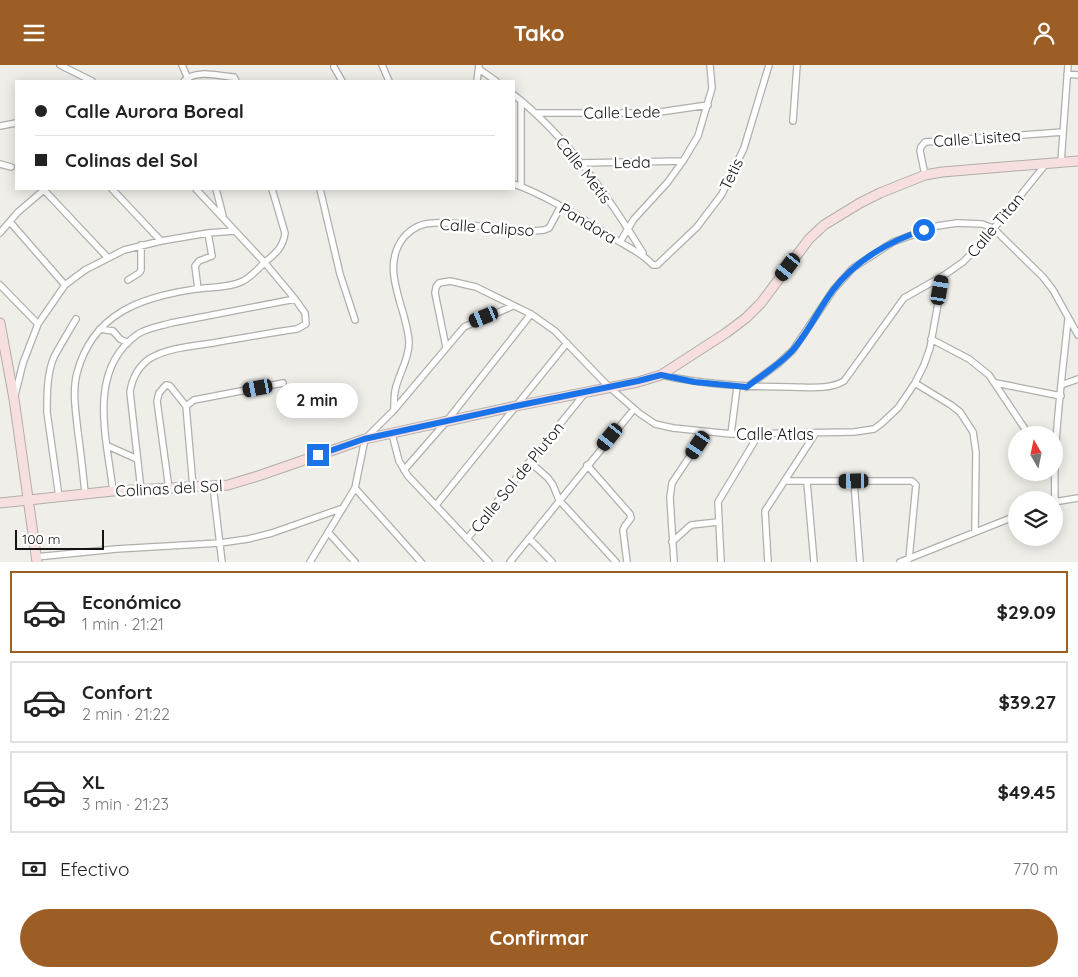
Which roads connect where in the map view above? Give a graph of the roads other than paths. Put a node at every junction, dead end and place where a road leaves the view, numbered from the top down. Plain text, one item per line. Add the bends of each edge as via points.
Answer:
1 (60, 65) edge
2 (182, 65) edge
3 (382, 65) edge
4 (710, 65) edge
5 (769, 65) edge
6 (797, 65) edge
7 (1068, 65) edge
8 (334, 67) dead end
9 (479, 67) edge
10 (1067, 75) junction
11 (1078, 75) edge
12 (235, 79) edge
13 (90, 80) edge
14 (187, 80) edge
15 (341, 80) edge
16 (389, 80) edge
17 (476, 80) edge
18 (495, 80) edge
19 (515, 96) edge
20 (522, 101) junction
21 (708, 105) junction
22 (537, 113) junction
23 (793, 121) dead end
24 (15, 123) edge
25 (0, 125) edge
26 (1063, 132) junction
27 (684, 161) junction
28 (1078, 161) edge
29 (1061, 162) junction
30 (580, 163) junction
31 (0, 164) edge
32 (1045, 165) junction
33 (11, 167) dead end
34 (925, 175) junction
35 (515, 184) edge
36 (520, 186) junction
37 (43, 190) edge
38 (45, 190) edge
39 (113, 190) edge
40 (197, 190) edge
41 (216, 190) edge
42 (272, 190) edge
43 (320, 190) edge
44 (561, 206) junction
45 (223, 217) junction
46 (10, 222) junction
47 (628, 228) junction
48 (993, 228) junction
49 (234, 231) junction
50 (0, 233) edge
51 (208, 233) junction
52 (160, 241) junction
53 (620, 242) junction
54 (141, 245) junction
55 (644, 255) junction
56 (108, 258) junction
57 (264, 263) junction
58 (659, 263) joint
59 (943, 276) junction
60 (128, 280) dead end
61 (0, 285) edge
62 (65, 285) junction
63 (198, 289) junction
64 (295, 299) junction
65 (513, 306) junction
66 (531, 314) junction
67 (76, 319) dead end
68 (1068, 319) junction
69 (355, 320) dead end
70 (0, 323) edge
71 (38, 324) junction
72 (100, 329) junction
73 (1078, 335) edge
74 (931, 339) junction
75 (128, 343) junction
76 (567, 343) junction
77 (446, 347) junction
78 (661, 375) junction
79 (1078, 379) edge
80 (283, 383) dead end
81 (915, 383) junction
82 (996, 383) junction
83 (1061, 385) junction
84 (608, 387) junction
85 (737, 387) junction
86 (747, 387) junction
87 (586, 392) junction
88 (1061, 396) junction
89 (14, 399) junction
90 (186, 406) junction
91 (516, 406) junction
92 (634, 409) junction
93 (394, 410) junction
94 (446, 422) junction
95 (1023, 426) edge
96 (1058, 426) edge
97 (706, 431) junction
98 (392, 434) junction
99 (731, 434) junction
100 (759, 434) junction
101 (815, 434) junction
102 (364, 439) junction
103 (108, 446) junction
104 (136, 459) junction
105 (530, 462) junction
106 (587, 465) junction
107 (404, 470) junction
108 (785, 481) junction
109 (854, 481) junction
110 (808, 483) junction
111 (213, 486) junction
112 (193, 487) junction
113 (355, 488) junction
114 (169, 489) junction
115 (141, 490) junction
116 (113, 491) junction
117 (85, 493) junction
118 (60, 497) junction
119 (1078, 498) edge
120 (559, 500) junction
121 (1063, 500) edge
122 (28, 501) junction
123 (0, 503) edge
124 (436, 505) junction
125 (344, 507) junction
126 (1008, 520) edge
127 (718, 522) junction
128 (328, 532) junction
129 (975, 533) junction
130 (529, 538) junction
131 (467, 539) junction
132 (220, 543) junction
133 (672, 543) junction
134 (909, 559) junction
135 (37, 560) edge
136 (418, 560) edge
137 (222, 562) edge
138 (310, 562) edge
139 (355, 562) edge
140 (410, 562) edge
141 (490, 562) edge
142 (510, 562) edge
143 (552, 562) edge
144 (616, 562) edge
145 (627, 562) edge
146 (674, 562) edge
147 (721, 562) edge
148 (768, 562) edge
149 (814, 562) edge
150 (860, 562) edge
151 (900, 562) edge

1 - 13 street
2 - 14 street
3 - 16 street
4 - 21 street via 712,88
5 - 58 street, Tetis via 744,148 722,194 696,227
6 - 23 street
7 - 10 street
8 - 15 street
9 - 17 street
9 - 18 street
10 - 11 street
10 - 26 street
12 - 14 street via 196,74
19 - 20 street, Calle Metis
20 - 22 street, Calle Metis
20 - 36 street
21 - 22 street, Calle Lede via 653,113
21 - 27 street via 698,136
22 - 30 street, Calle Metis
24 - 25 street
26 - 29 street
26 - 34 street, Calle Lisitea via 925,142 920,151
27 - 30 street, Leda
27 - 47 street
28 - 29 street, Colinas del Sol
29 - 32 street, Colinas del Sol
30 - 47 street, Calle Metis
31 - 33 street
32 - 34 street, Colinas del Sol
32 - 48 street, Calle Titan
34 - 78 street, Colinas del Sol via 860,203 824,225 746,318
35 - 36 street, Pandora
36 - 44 street, Pandora
37 - 46 street
38 - 56 street
39 - 52 street
40 - 45 street
41 - 45 street
42 - 57 street via 285,233 280,248
43 - 69 street via 340,274
44 - 53 street, Pandora
44 - 93 street, Calle Calipso via 549,228 544,230 432,223 419,225 408,232 395,252 394,263 409,345 395,390
45 - 49 street
46 - 50 street
46 - 62 street
47 - 53 street
47 - 55 street, Calle Metis
48 - 59 street, Calle Titan via 963,262
48 - 68 street via 1043,277
48 - 86 street via 968,222 937,226 893,242 872,255 853,268 834,289 793,350
49 - 51 street
49 - 57 street
51 - 52 street
51 - 63 street via 212,256 195,266
52 - 54 street
53 - 55 street, Pandora
54 - 56 street
54 - 60 street via 141,270
55 - 58 street, Pandora via 653,265
56 - 62 street
57 - 63 street via 237,283
57 - 64 street
59 - 74 street, Calle Atlas
59 - 86 street, Calle Titan via 904,298 844,381 837,385
61 - 71 street
62 - 71 street
63 - 72 street via 135,304
64 - 75 street via 171,323 140,333
64 - 104 street via 305,313 306,324 297,329 160,354 139,369 130,392
65 - 66 street, Calle Atlas
65 - 77 street via 464,327
65 - 77 street, Calle Atlas via 476,287 450,281 439,283 435,293
66 - 76 street, Calle Atlas via 549,325
66 - 94 street
67 - 118 street via 54,358 47,398
68 - 73 street
68 - 83 street
70 - 89 street
71 - 89 street
72 - 75 street via 113,331
72 - 117 street via 83,357 75,387
74 - 81 street, Calle Atlas
74 - 82 street via 969,359
75 - 103 street via 118,352 111,366 104,391
76 - 84 street, Calle Atlas
76 - 91 street
77 - 93 street
78 - 84 street, Colinas del Sol
78 - 85 street
79 - 83 street
80 - 90 street via 194,400
81 - 101 street, Calle Atlas via 898,408 874,429
81 - 129 street via 960,412 973,432 976,452
82 - 88 street
82 - 95 street
83 - 88 street
84 - 87 street, Colinas del Sol
84 - 92 street, Calle Atlas
85 - 86 street
85 - 99 street
87 - 91 street, Colinas del Sol
87 - 105 street, Calle Sol de Pluton
88 - 96 street
89 - 122 street
90 - 112 street
90 - 114 street via 170,386 162,388 157,401
91 - 94 street, Colinas del Sol
91 - 124 street
92 - 97 street, Calle Atlas via 656,424
92 - 106 street
93 - 102 street
94 - 98 street, Colinas del Sol
94 - 107 street
97 - 99 street, Calle Atlas
97 - 133 street via 672,483
98 - 102 street, Colinas del Sol
98 - 107 street via 395,451
99 - 100 street, Calle Atlas
100 - 101 street, Calle Atlas
100 - 127 street via 720,497
101 - 108 street
102 - 111 street, Colinas del Sol via 258,476
102 - 113 street
103 - 104 street
103 - 116 street
104 - 115 street
105 - 120 street via 548,478
105 - 131 street, Calle Sol de Pluton
106 - 120 street
106 - 145 street via 631,516 624,530
107 - 124 street
108 - 110 street
108 - 148 street via 765,511
109 - 110 street
109 - 134 street via 915,482
109 - 150 street
110 - 149 street
111 - 112 street, Colinas del Sol
111 - 132 street
112 - 114 street, Colinas del Sol
113 - 125 street
113 - 136 street
114 - 115 street, Colinas del Sol
115 - 116 street, Colinas del Sol
116 - 117 street, Colinas del Sol
117 - 118 street, Colinas del Sol
118 - 122 street, Colinas del Sol
119 - 121 street
120 - 130 street
120 - 144 street
122 - 123 street, Colinas del Sol
122 - 135 street
124 - 131 street
125 - 128 street
125 - 132 street via 272,533
126 - 129 street
127 - 133 street via 691,525
127 - 147 street
128 - 138 street
128 - 139 street
129 - 134 street
130 - 142 street
130 - 143 street
131 - 141 street
132 - 135 street via 116,549
132 - 137 street
133 - 146 street
134 - 151 street
136 - 140 street

